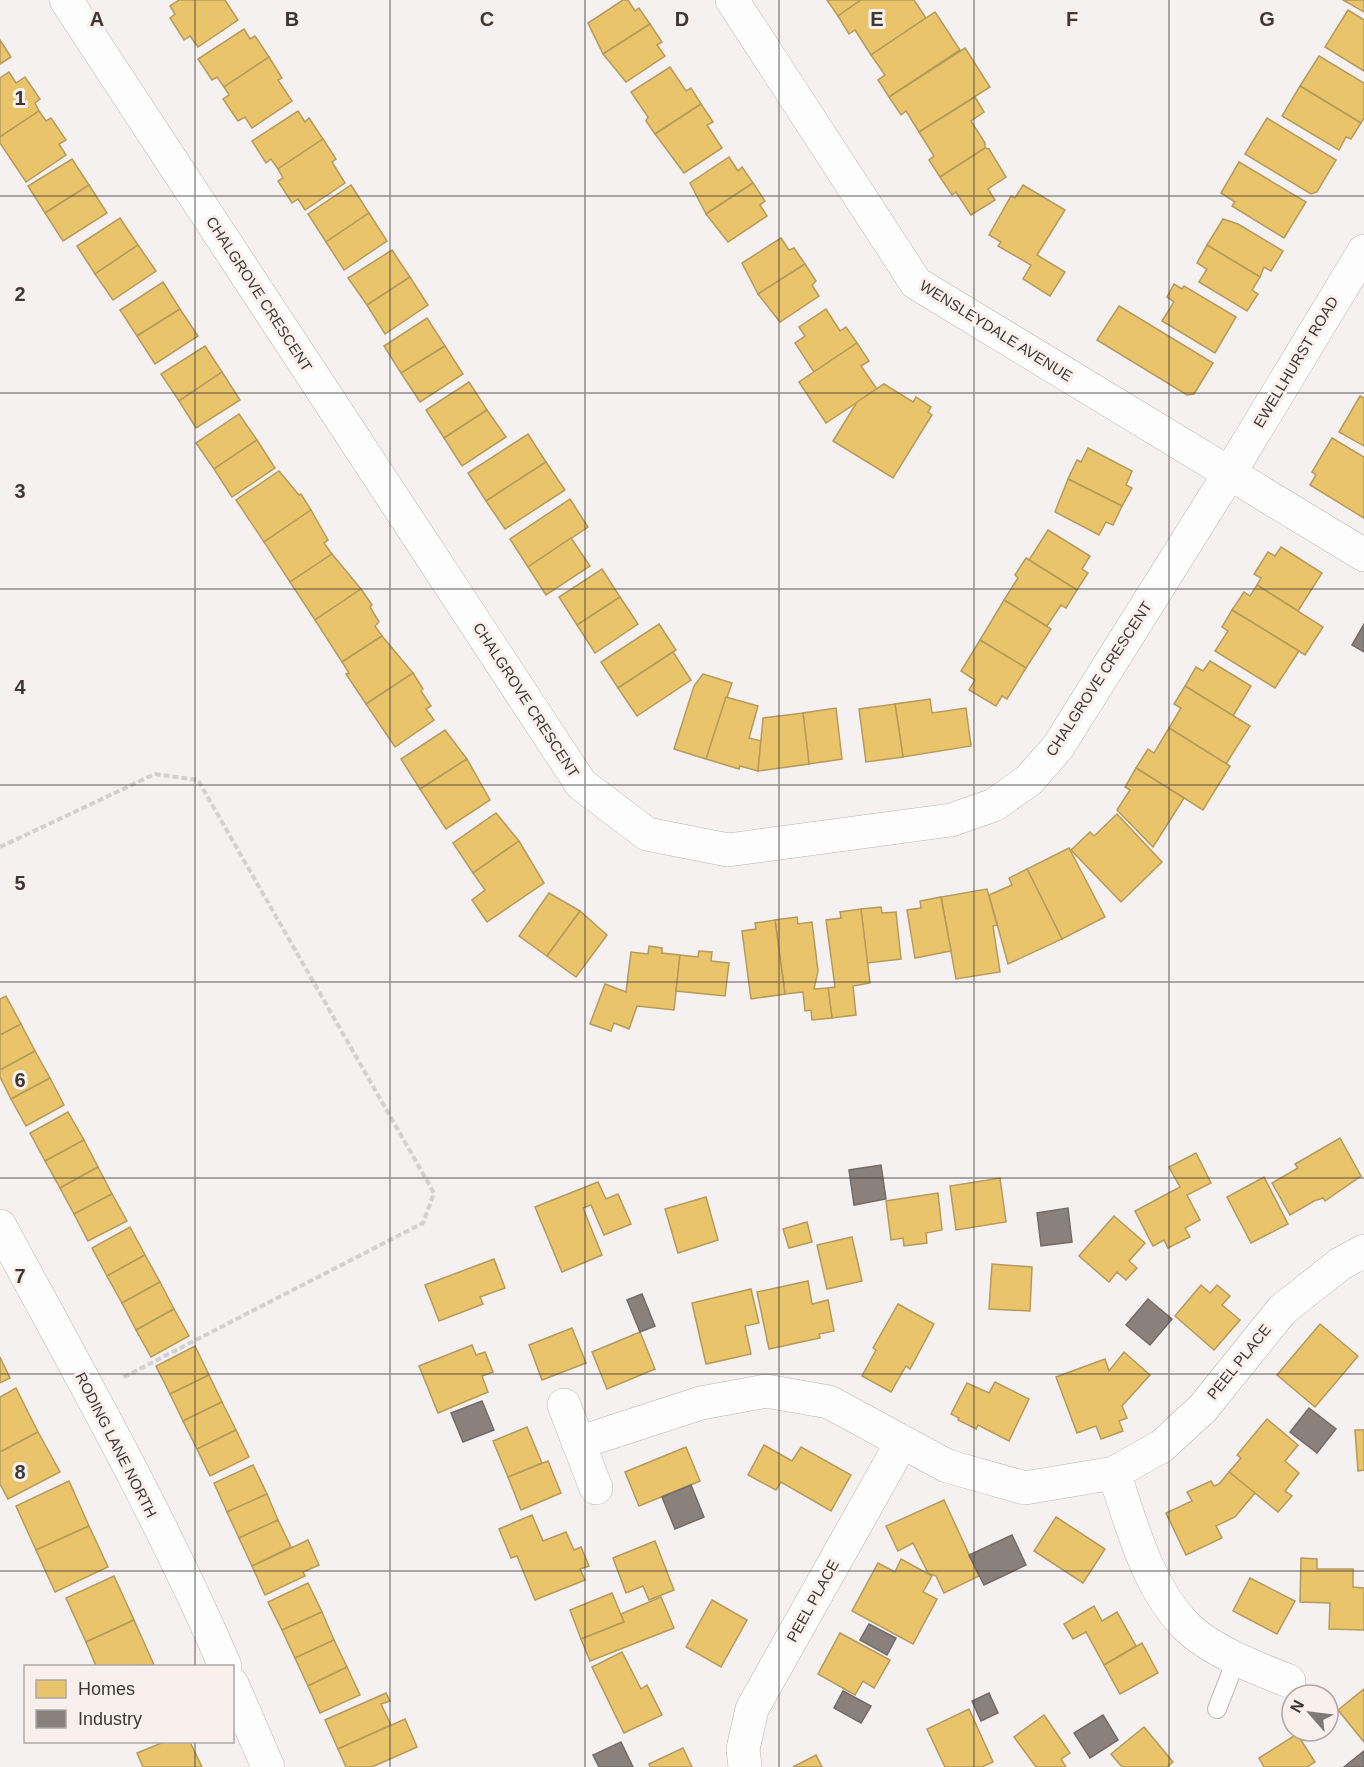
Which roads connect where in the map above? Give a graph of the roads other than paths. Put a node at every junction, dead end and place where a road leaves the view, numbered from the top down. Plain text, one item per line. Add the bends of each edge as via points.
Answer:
1 (66, 0) edge
2 (732, 0) edge
3 (1364, 251) edge
4 (1229, 474) junction
5 (1364, 555) edge
6 (0, 1226) edge
7 (1364, 1251) edge
8 (564, 1405) dead end
9 (902, 1442) junction
10 (578, 1443) junction
11 (1114, 1473) junction
12 (596, 1488) dead end
13 (1236, 1660) junction
14 (225, 1665) edge
15 (1289, 1681) dead end
16 (234, 1689) edge
17 (1217, 1708) dead end
18 (268, 1767) edge
19 (746, 1767) edge

1 - 4 street, CHALGROVE CRESCENT via 581,784 647,834 728,850 951,820 994,806 1029,780 1058,747
2 - 4 street, WENSLEYDALE AVENUE via 916,284
3 - 4 street, EWELLHURST ROAD
4 - 5 street, WENSLEYDALE AVENUE
6 - 14 street, RODING LANE NORTH via 90,1394
7 - 11 street, PEEL PLACE via 1340,1264 1282,1310 1203,1408 1162,1446
8 - 10 street
9 - 10 street, PEEL PLACE via 829,1402 766,1391 700,1403
9 - 11 street, PEEL PLACE via 947,1466 1025,1488
9 - 19 street, PEEL PLACE via 752,1708 743,1749
10 - 12 street
11 - 13 street via 1151,1577 1186,1626
13 - 15 street
13 - 17 lane
16 - 18 street

